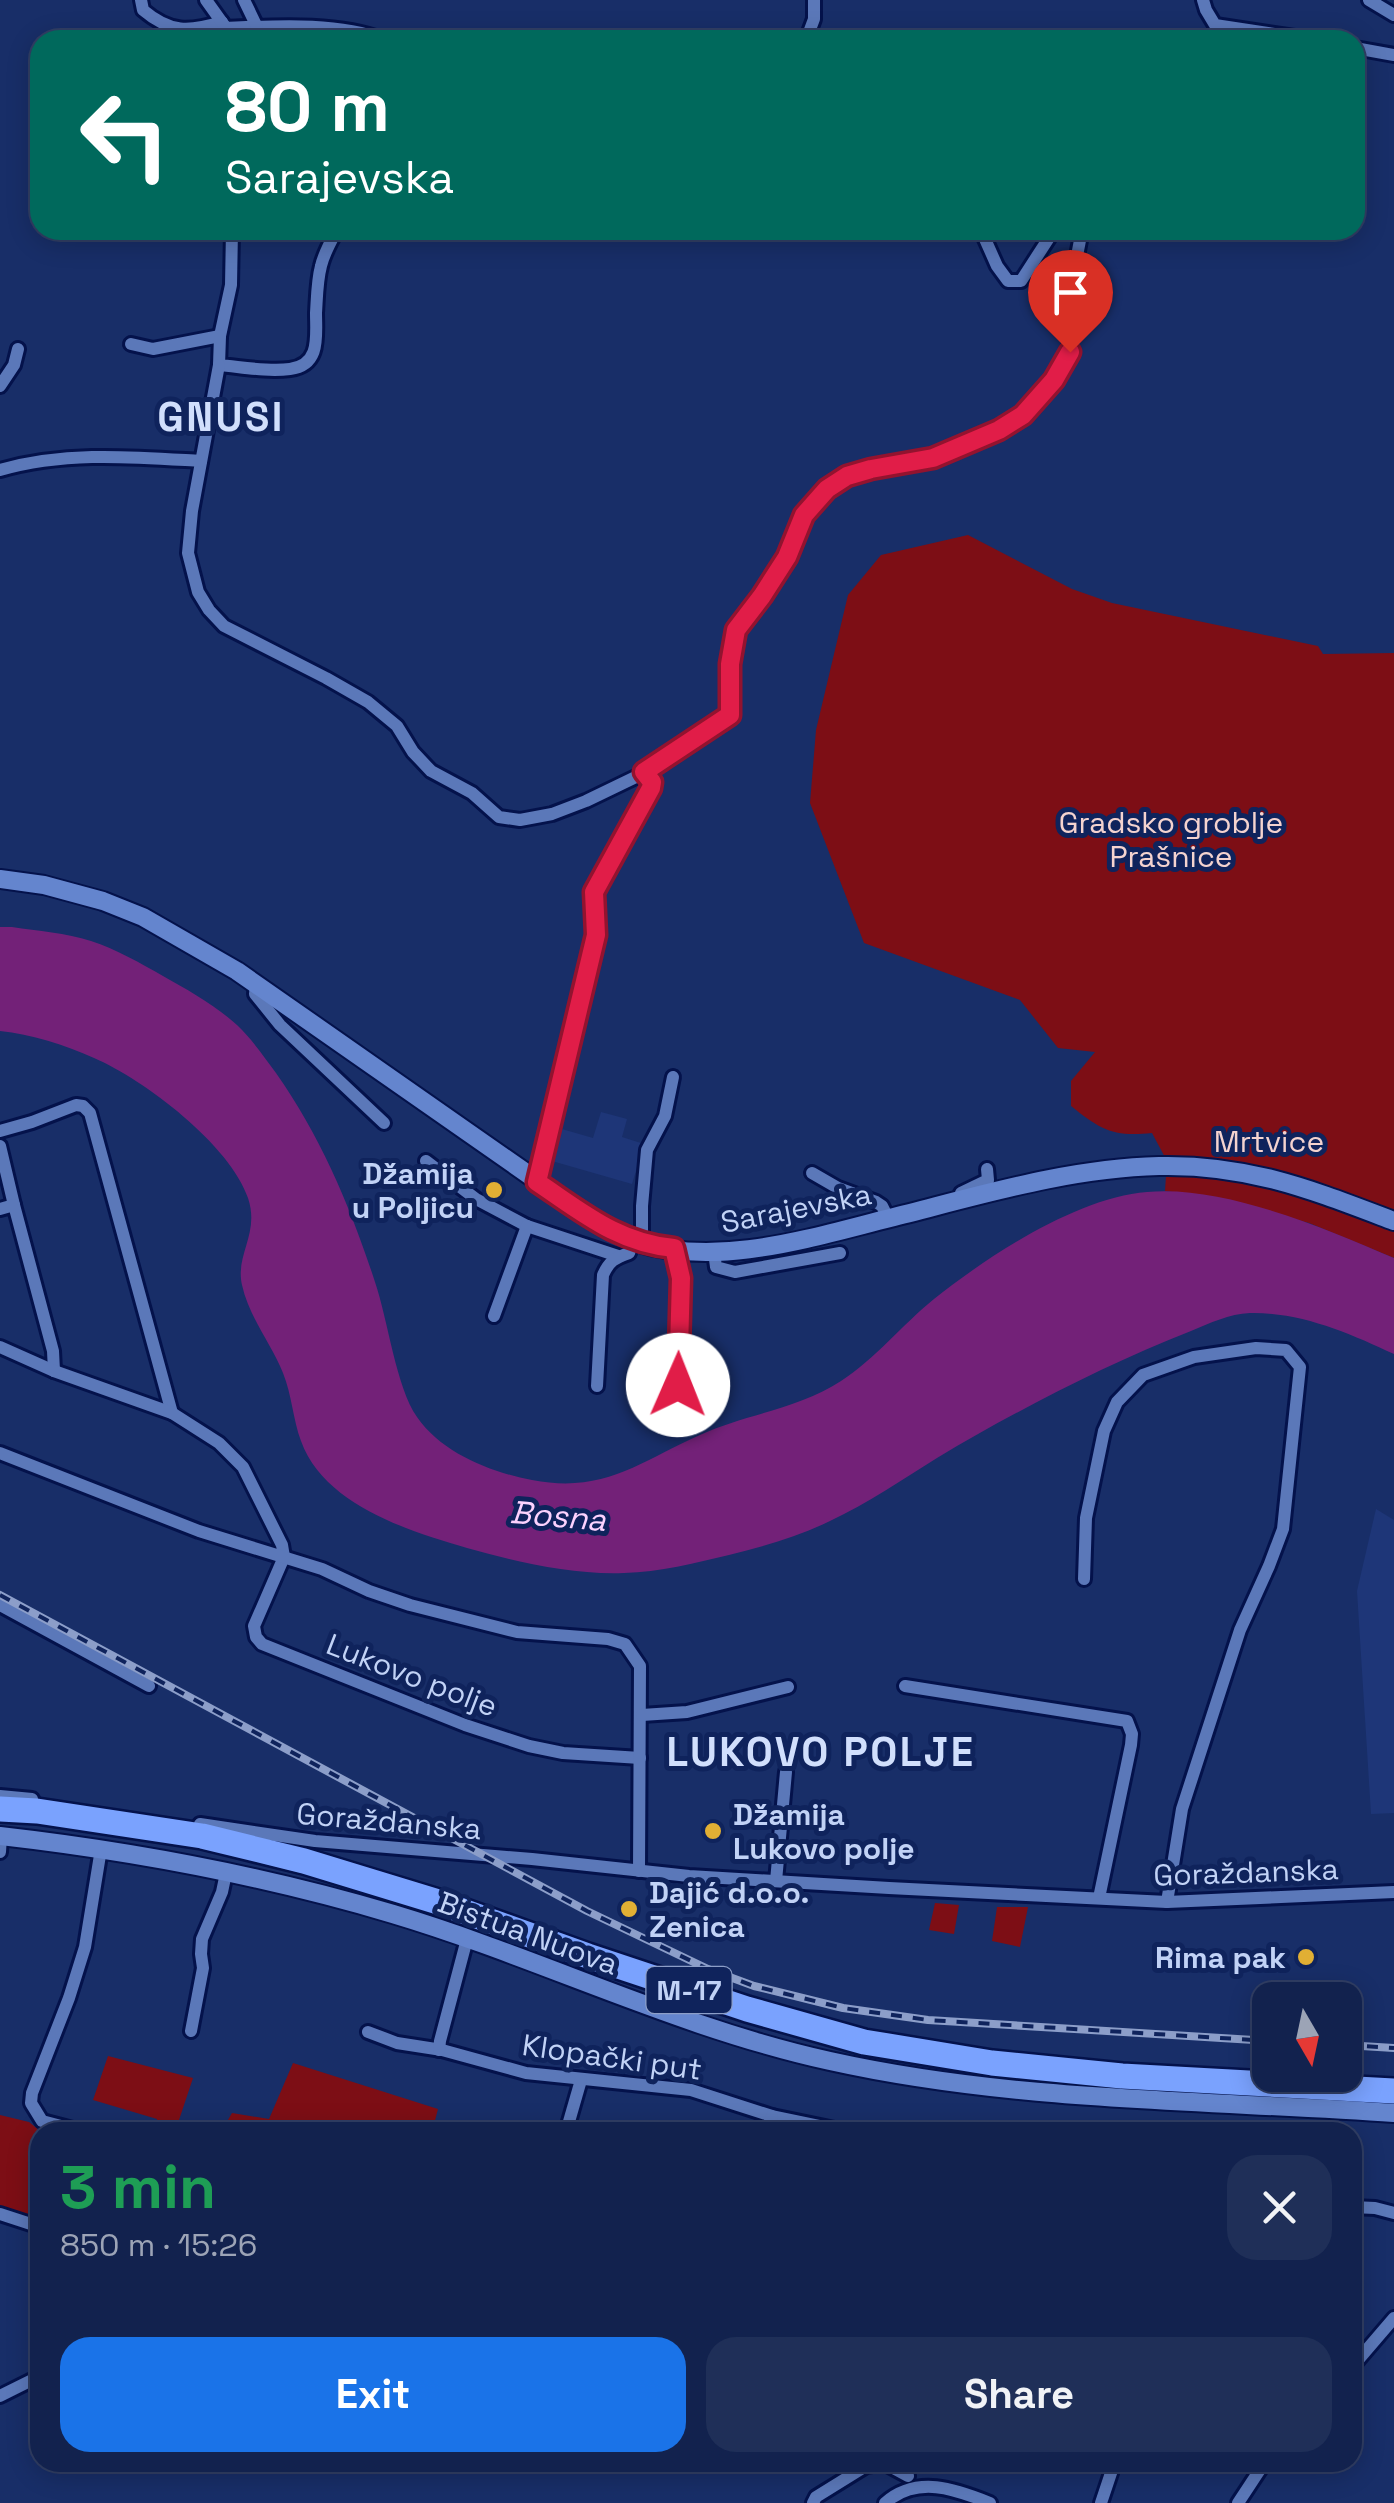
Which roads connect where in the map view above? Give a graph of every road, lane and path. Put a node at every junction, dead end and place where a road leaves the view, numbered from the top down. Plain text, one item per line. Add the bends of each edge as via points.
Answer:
1 (140, 0) edge
2 (206, 0) edge
3 (244, 0) edge
4 (814, 0) edge
5 (1204, 0) edge
6 (1369, 0) edge
7 (1394, 15) edge
8 (257, 27) junction
9 (225, 30) edge
10 (349, 30) edge
11 (812, 30) edge
12 (1248, 30) edge
13 (1365, 50) edge
14 (1394, 54) edge
15 (232, 240) edge
16 (332, 240) edge
17 (985, 240) edge
18 (1048, 240) edge
19 (1080, 240) edge
20 (220, 336) junction
21 (131, 344) dead end
22 (18, 349) dead end
23 (219, 365) junction
24 (0, 386) edge
25 (201, 461) junction
26 (0, 470) edge
27 (644, 772) junction
28 (0, 879) edge
29 (256, 983) junction
30 (673, 1077) dead end
31 (384, 1124) dead end
32 (0, 1131) edge
33 (0, 1146) edge
34 (426, 1161) dead end
35 (987, 1168) dead end
36 (812, 1172) dead end
37 (537, 1182) junction
38 (962, 1200) junction
39 (7, 1207) edge
40 (888, 1218) junction
41 (1394, 1221) edge
42 (527, 1226) junction
43 (638, 1242) junction
44 (674, 1248) junction
45 (714, 1252) junction
46 (840, 1253) dead end
47 (618, 1256) junction
48 (494, 1316) dead end
49 (0, 1348) edge
50 (54, 1371) junction
51 (678, 1385) dead end
52 (596, 1386) dead end
53 (172, 1413) junction
54 (0, 1453) edge
55 (284, 1557) junction
56 (1084, 1579) dead end
57 (0, 1605) edge
58 (149, 1686) dead end
59 (905, 1686) dead end
60 (788, 1688) dead end
61 (642, 1715) junction
62 (640, 1758) junction
63 (786, 1772) dead end
64 (0, 1796) edge
65 (0, 1809) edge
66 (0, 1841) edge
67 (101, 1850) junction
68 (639, 1871) junction
69 (226, 1873) junction
70 (776, 1881) junction
71 (1394, 1892) edge
72 (1099, 1898) junction
73 (1168, 1902) junction
74 (467, 1939) junction
75 (191, 2032) dead end
76 (368, 2032) dead end
77 (440, 2050) junction
78 (581, 2080) junction
79 (1394, 2092) edge
80 (1394, 2113) edge
81 (772, 2116) junction
82 (46, 2122) edge
83 (569, 2122) edge
84 (770, 2122) edge
85 (801, 2122) edge
86 (1362, 2207) edge
87 (1394, 2213) edge
88 (0, 2214) edge
89 (30, 2224) edge
90 (1394, 2318) edge
91 (1362, 2356) edge
92 (30, 2381) edge
93 (0, 2396) edge
94 (856, 2472) edge
95 (1111, 2472) edge
96 (1258, 2472) edge
97 (909, 2475) edge
98 (812, 2503) edge
99 (884, 2503) edge
100 (990, 2503) edge
101 (1101, 2503) edge
102 (1238, 2503) edge

1 - 9 street via 143,10 168,27
2 - 9 street
3 - 8 street
4 - 11 street
5 - 12 street via 1214,25
6 - 7 street
8 - 9 street
8 - 10 street
13 - 14 street
15 - 20 street
16 - 23 street via 321,264 313,357 291,370
17 - 18 street via 1008,282 1021,281
19 - 27 street via 1068,312 1070,352 1054,380 1023,415 999,430 933,458 847,476 827,489 804,515 787,557 736,630 730,715
20 - 21 street via 154,350
20 - 23 street
22 - 24 street
23 - 25 street
25 - 26 street via 66,457
25 - 27 street via 188,553 198,592 224,626 368,702 397,726 431,771 500,817 552,814
27 - 37 street via 651,788 594,892 596,935
28 - 29 main road, Sarajevska via 44,885 143,917
29 - 31 street via 255,994 280,1025
29 - 37 main road, Sarajevska
30 - 43 street via 665,1116 647,1150
32 - 53 street via 76,1105 90,1113
33 - 39 street
34 - 42 street
35 - 38 street via 988,1180 962,1192
36 - 40 street via 876,1202
37 - 43 main road, Sarajevska
38 - 40 main road, Sarajevska
38 - 41 main road, Sarajevska via 1091,1172 1214,1167 1262,1175
39 - 50 street via 54,1351
40 - 45 main road, Sarajevska via 788,1243
42 - 47 street
42 - 48 street
43 - 44 main road, Sarajevska
43 - 47 street
44 - 45 main road, Sarajevska
44 - 51 street via 681,1278
45 - 46 street via 716,1268 735,1272
47 - 52 street via 603,1275
49 - 50 street
50 - 53 street
53 - 55 street via 243,1467
54 - 55 street
55 - 61 street via 452,1616 517,1632 626,1644 640,1666
55 - 62 street, Lukovo polje via 254,1626 262,1644 529,1746
56 - 73 street via 1086,1518 1104,1431 1117,1402 1144,1375 1194,1358 1286,1350 1300,1367 1283,1529 1240,1630 1182,1809
57 - 58 street
59 - 72 street, Goraždanska via 1127,1721 1131,1745
60 - 61 street via 687,1712
61 - 62 street
62 - 68 street
63 - 70 street
64 - 68 street, Goraždanska via 314,1842
65 - 79 highway, M-17 via 202,1836 286,1856 864,2042 1122,2076
66 - 67 main road, Bistua Nuova
67 - 69 main road, Bistua Nuova
67 - 82 street via 85,1947 32,2092
68 - 70 street, Goraždanska
69 - 74 main road, Bistua Nuova
69 - 75 street via 202,1939
70 - 72 street, Goraždanska
71 - 73 street, Goraždanska
72 - 73 street, Goraždanska
74 - 77 street
74 - 80 main road, Bistua Nuova via 736,2037 830,2062 1012,2089
76 - 77 street, Klopački put
77 - 78 street, Klopački put
78 - 81 street, Klopački put via 691,2090
78 - 83 street
81 - 84 street
81 - 85 street, Klopački put
86 - 87 street
88 - 89 street
90 - 91 street
92 - 93 street
94 - 98 street
95 - 101 street
96 - 102 street
97 - 99 street
97 - 100 street

